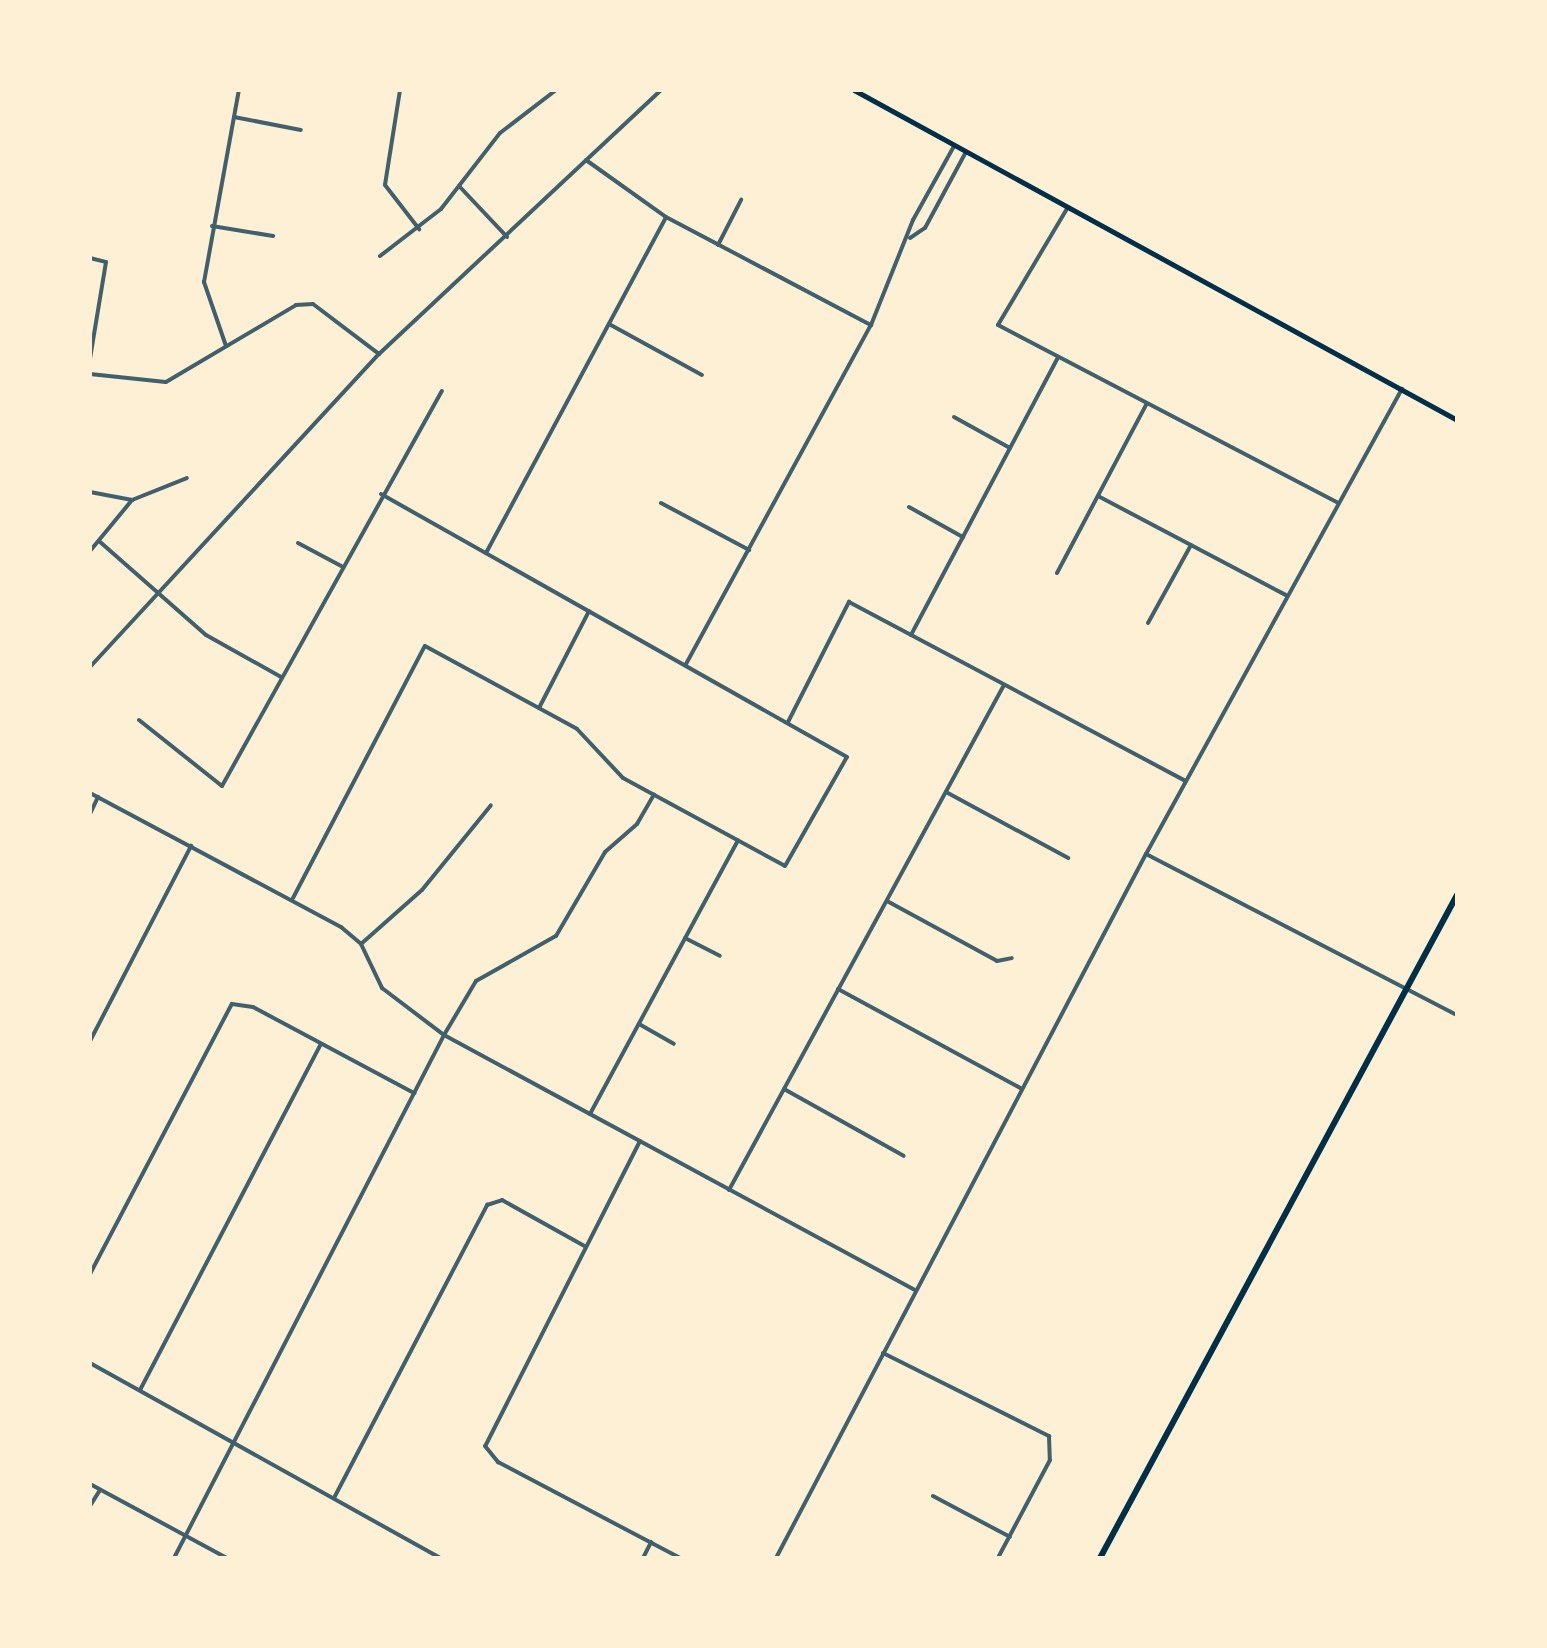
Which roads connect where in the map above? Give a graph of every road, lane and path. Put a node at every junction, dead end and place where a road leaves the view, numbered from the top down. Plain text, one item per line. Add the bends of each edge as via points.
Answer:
1 (239, 90) edge
2 (400, 90) edge
3 (661, 90) edge
4 (854, 90) edge
5 (552, 91) edge
6 (234, 117) junction
7 (301, 130) dead end
8 (955, 145) junction
9 (966, 152) junction
10 (586, 160) junction
11 (459, 186) junction
12 (741, 200) dead end
13 (1068, 207) junction
14 (666, 217) junction
15 (212, 226) junction
16 (419, 229) junction
17 (273, 236) dead end
18 (507, 237) junction
19 (910, 238) junction
20 (718, 245) junction
21 (380, 256) dead end
22 (90, 258) edge
23 (609, 324) junction
24 (871, 325) junction
25 (226, 346) junction
26 (379, 354) junction
27 (1058, 357) junction
28 (90, 359) edge
29 (90, 374) edge
30 (702, 375) dead end
31 (1402, 389) junction
32 (442, 391) dead end
33 (1147, 403) junction
34 (954, 417) dead end
35 (1457, 420) edge
36 (1010, 448) junction
37 (187, 478) dead end
38 (90, 492) edge
39 (381, 494) junction
40 (1098, 496) junction
41 (132, 500) junction
42 (1336, 502) junction
43 (661, 503) dead end
44 (909, 507) dead end
45 (963, 537) junction
46 (99, 541) junction
47 (298, 543) dead end
48 (1191, 544) junction
49 (749, 550) junction
50 (90, 551) edge
51 (486, 553) junction
52 (342, 566) junction
53 (1057, 573) dead end
54 (158, 594) junction
55 (1286, 595) junction
56 (589, 611) junction
57 (1148, 623) dead end
58 (911, 635) junction
59 (686, 664) junction
60 (90, 667) edge
61 (281, 677) junction
62 (1004, 685) junction
63 (539, 708) junction
64 (139, 720) dead end
65 (788, 722) junction
66 (1185, 781) junction
67 (946, 792) junction
68 (90, 793) edge
69 (654, 795) junction
70 (98, 797) junction
71 (491, 805) dead end
72 (90, 814) edge
73 (738, 840) junction
74 (191, 846) junction
75 (1146, 854) junction
76 (1068, 858) dead end
77 (1457, 895) edge
78 (293, 898) junction
79 (887, 901) junction
80 (685, 938) junction
81 (361, 944) junction
82 (720, 956) dead end
83 (1012, 958) dead end
84 (1406, 988) junction
85 (838, 989) junction
86 (1457, 1015) edge
87 (639, 1024) junction
88 (444, 1035) junction
89 (90, 1041) edge
90 (321, 1044) junction
91 (674, 1044) dead end
92 (784, 1089) junction
93 (1022, 1089) junction
94 (414, 1093) junction
95 (590, 1114) junction
96 (640, 1141) junction
97 (904, 1156) dead end
98 (729, 1190) junction
99 (586, 1247) junction
100 (90, 1274) edge
101 (916, 1290) junction
102 (883, 1353) junction
103 (90, 1363) edge
104 (140, 1390) junction
105 (235, 1445) junction
106 (90, 1484) edge
107 (100, 1490) junction
108 (933, 1496) dead end
109 (334, 1498) junction
110 (90, 1506) edge
111 (185, 1535) junction
112 (1010, 1537) junction
113 (651, 1542) junction
114 (174, 1558) edge
115 (227, 1558) edge
116 (441, 1558) edge
117 (643, 1558) edge
118 (680, 1558) edge
119 (776, 1558) edge
120 (998, 1558) edge
121 (1100, 1558) edge

1 - 6 street
2 - 16 street via 385,185
3 - 10 street
4 - 8 main road
5 - 11 street via 500,133
6 - 7 street
6 - 15 street
8 - 9 main road
8 - 19 street
9 - 13 main road
9 - 19 street via 925,228
10 - 14 street
10 - 18 street
11 - 16 street
11 - 18 street
12 - 20 street
13 - 27 street via 998,325
13 - 31 main road
14 - 20 street
14 - 23 street
15 - 17 street
15 - 25 street via 204,282
16 - 21 street
18 - 26 street
19 - 24 street
20 - 24 street
22 - 28 street via 106,262
23 - 30 street
23 - 51 street
24 - 49 street
25 - 26 street via 296,305 313,304
25 - 29 street via 166,382
26 - 54 street
27 - 33 street
27 - 36 street
31 - 35 main road
31 - 42 street
32 - 39 street
33 - 40 street
33 - 42 street
34 - 36 street
36 - 45 street
37 - 41 street
38 - 41 street
39 - 51 street
39 - 52 street
40 - 48 street
40 - 53 street
41 - 46 street
42 - 55 street
43 - 49 street
44 - 45 street
45 - 58 street
46 - 50 street
46 - 54 street
47 - 52 street
48 - 55 street
48 - 57 street
49 - 59 street
51 - 56 street
52 - 61 street
54 - 60 street
54 - 61 street via 206,635
55 - 66 street
56 - 59 street
56 - 63 street
58 - 62 street
58 - 65 street via 849,602
59 - 65 street
61 - 64 street via 222,786
62 - 66 street
62 - 67 street
63 - 69 street via 577,729 623,778
63 - 78 street via 425,646
65 - 73 street via 847,757 785,866
66 - 75 street
67 - 76 street
67 - 79 street
68 - 70 street
69 - 73 street
69 - 88 street via 637,824 605,852 556,936 476,981
70 - 72 street
70 - 74 street
71 - 81 street via 422,890
73 - 80 street
74 - 78 street
74 - 89 street
75 - 84 street
75 - 93 street
77 - 84 highway
78 - 81 street
79 - 83 street via 997,961
79 - 85 street
80 - 82 street
80 - 87 street
81 - 88 street via 382,988
84 - 86 street
84 - 121 highway
85 - 92 street
85 - 93 street
87 - 91 street
87 - 95 street
88 - 94 street
88 - 95 street
90 - 94 street
90 - 100 street via 245,1003 229,1006
90 - 104 street
92 - 97 street
92 - 98 street
93 - 101 street
94 - 105 street
95 - 96 street
96 - 98 street
96 - 99 street
98 - 101 street
99 - 109 street via 502,1200 487,1205
99 - 113 street via 485,1446 498,1462
101 - 102 street
102 - 112 street via 1049,1436 1053,1454
102 - 119 street
103 - 104 street
104 - 105 street
105 - 109 street
105 - 111 street
106 - 107 street
107 - 110 street
107 - 111 street
108 - 112 street
109 - 116 street
111 - 114 street
111 - 115 street
112 - 120 street
113 - 117 street
113 - 118 street

